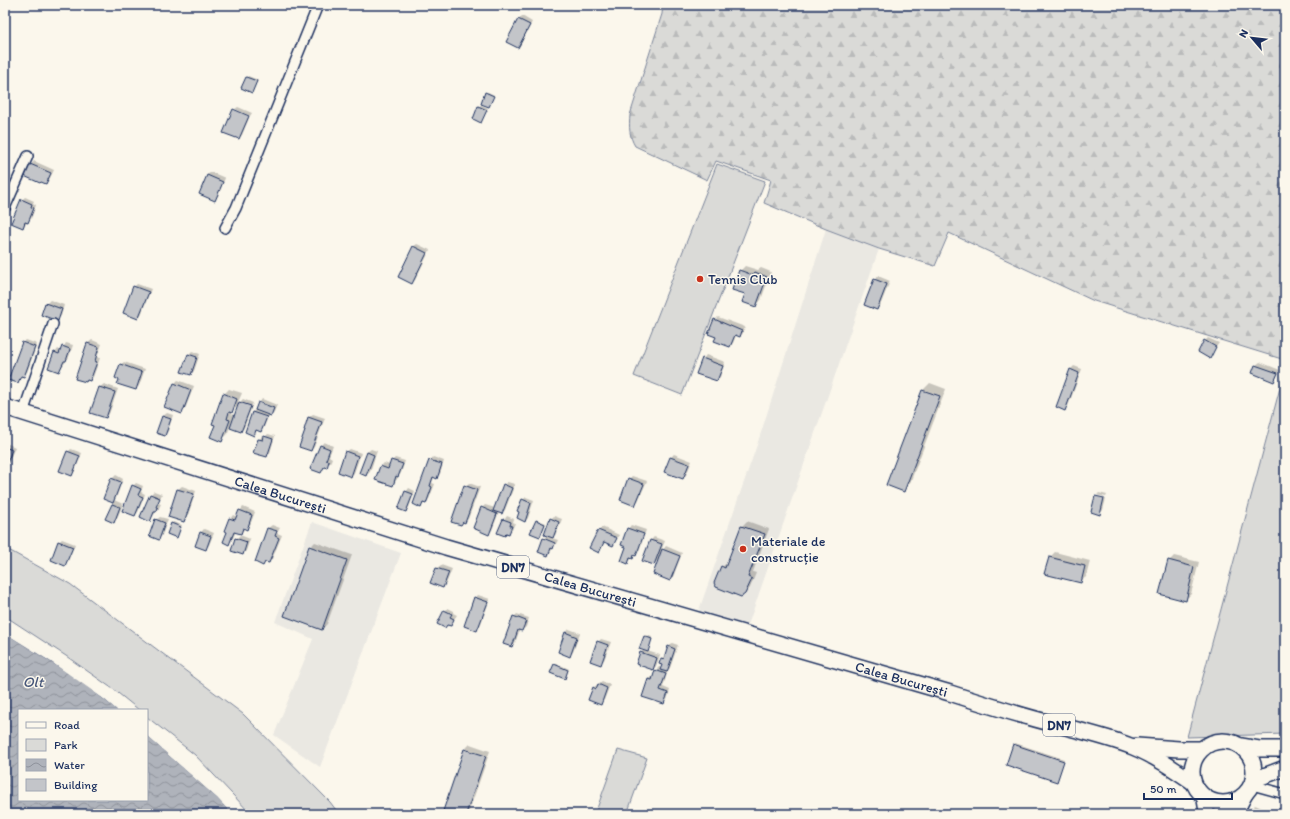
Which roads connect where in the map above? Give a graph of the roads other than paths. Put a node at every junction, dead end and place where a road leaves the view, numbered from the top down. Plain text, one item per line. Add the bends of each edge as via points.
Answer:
1 (318, 5) edge
2 (28, 156) dead end
3 (5, 208) edge
4 (225, 228) dead end
5 (53, 324) dead end
6 (5, 407) edge
7 (22, 413) junction
8 (1241, 746) junction
9 (1132, 747) junction
10 (1201, 749) junction
11 (1285, 749) edge
12 (1285, 768) edge
13 (1193, 782) junction
14 (1250, 786) junction
15 (1285, 794) edge
16 (1204, 797) junction
17 (1207, 814) edge
18 (1235, 814) edge

1 - 4 street via 236,208
2 - 3 street
5 - 7 street
6 - 7 highway, Calea București / DN7
7 - 9 highway, Calea București / DN7 via 446,547 1024,716 1095,734
8 - 10 highway, Calea București / DN7 via 1224,740
8 - 11 highway, DN7
8 - 14 highway via 1252,758 1254,767
9 - 10 highway, Calea București / DN7 via 1139,745
9 - 13 highway, Calea București / DN7 via 1166,764
10 - 13 highway via 1193,764
12 - 14 highway
13 - 16 highway, Calea București / DN7
14 - 15 street
14 - 16 highway via 1239,799 1231,802 1221,803
14 - 18 main road
16 - 17 main road

